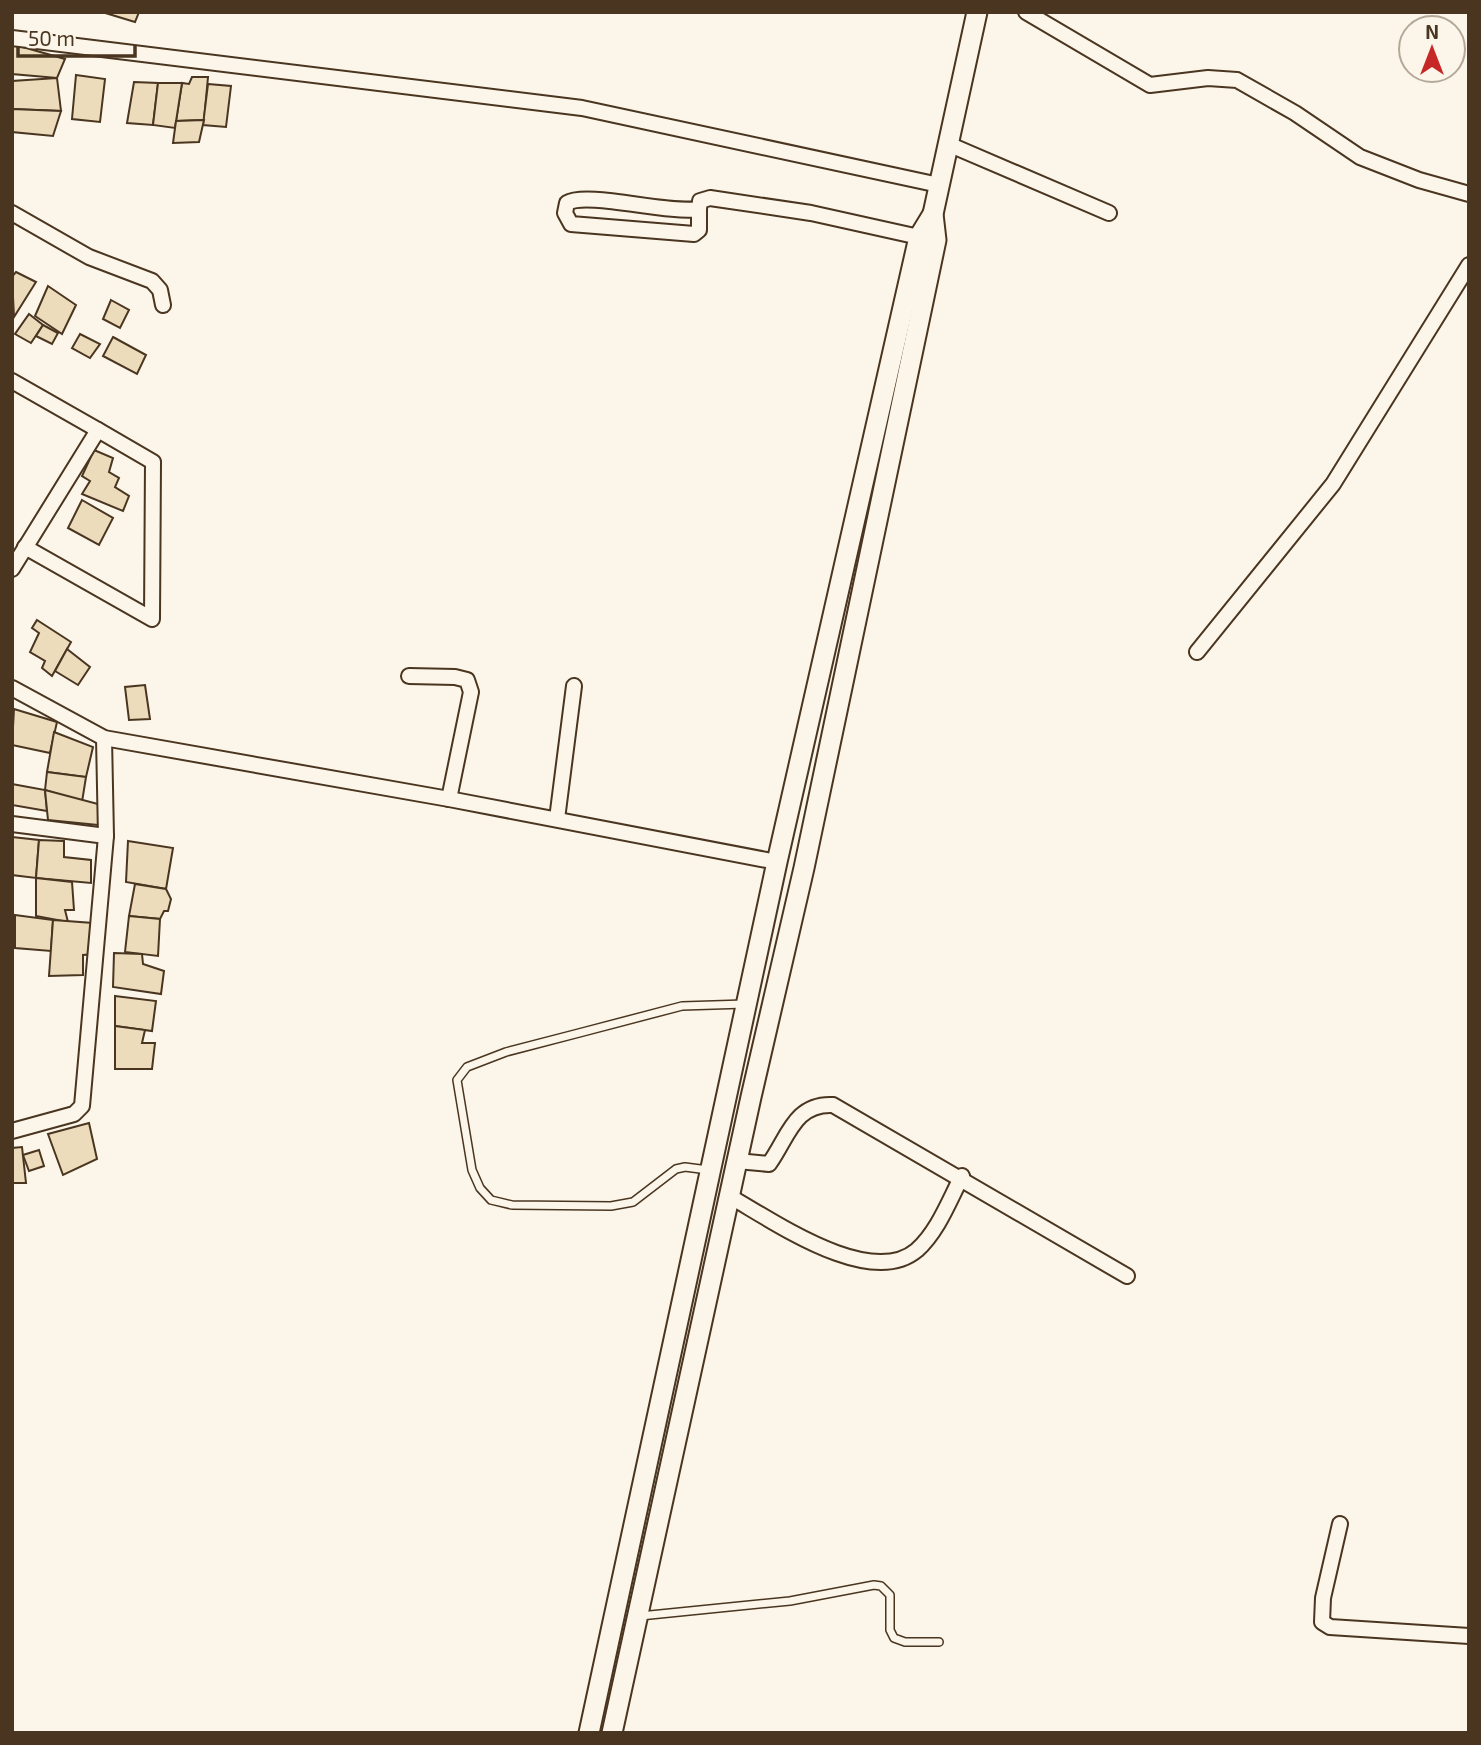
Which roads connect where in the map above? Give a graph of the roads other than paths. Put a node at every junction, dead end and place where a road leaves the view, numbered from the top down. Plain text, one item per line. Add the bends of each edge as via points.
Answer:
1 (977, 12) edge
2 (1026, 12) edge
3 (12, 38) edge
4 (948, 145) junction
5 (939, 185) junction
6 (1469, 194) edge
7 (699, 209) junction
8 (12, 213) edge
9 (1109, 213) dead end
10 (933, 214) junction
11 (919, 237) junction
12 (1469, 265) edge
13 (163, 305) dead end
14 (12, 381) edge
15 (98, 430) junction
16 (25, 547) junction
17 (12, 569) edge
18 (1197, 652) dead end
19 (409, 676) dead end
20 (574, 686) dead end
21 (12, 688) edge
22 (104, 738) junction
23 (449, 799) junction
24 (557, 820) junction
25 (12, 824) edge
26 (106, 836) junction
27 (776, 862) junction
28 (746, 1004) junction
29 (12, 1131) edge
30 (737, 1161) junction
31 (710, 1170) junction
32 (961, 1176) junction
33 (729, 1196) junction
34 (1127, 1276) dead end
35 (1340, 1524) dead end
36 (636, 1616) junction
37 (1469, 1636) edge
38 (939, 1642) dead end
39 (589, 1733) edge
40 (612, 1733) edge

1 - 4 main road
2 - 6 street via 1150,85 1208,78 1237,80 1360,157
3 - 5 street via 582,108
4 - 5 main road
4 - 9 street
5 - 10 main road
7 - 7 street via 699,230 694,234 572,224 565,213 567,203 582,198 668,210
7 - 11 street via 704,199 731,200
8 - 13 street via 89,257 152,281 160,289
10 - 11 main road
10 - 30 main road via 936,240 804,868
11 - 27 main road
12 - 18 street via 1334,484
14 - 15 street
15 - 16 street
15 - 16 street via 153,462 152,620
16 - 17 street
19 - 23 street via 467,680 471,692
20 - 24 street
21 - 22 street
22 - 23 street
22 - 26 street
23 - 24 street
24 - 27 street
25 - 26 street
26 - 29 street via 82,1106 74,1114
27 - 28 main road
28 - 31 main road
28 - 31 lane via 682,1006 567,1036 467,1067 457,1080 472,1170 491,1199 512,1205 611,1206 633,1202 676,1169
30 - 32 street via 769,1164 792,1122 815,1105 833,1105
30 - 33 main road
31 - 39 main road
32 - 33 street via 931,1235 915,1252 877,1263 849,1259
32 - 34 street
33 - 36 main road
35 - 37 street via 1322,1622 1330,1627
36 - 38 lane via 790,1601 874,1585 890,1595 894,1638
36 - 40 main road

